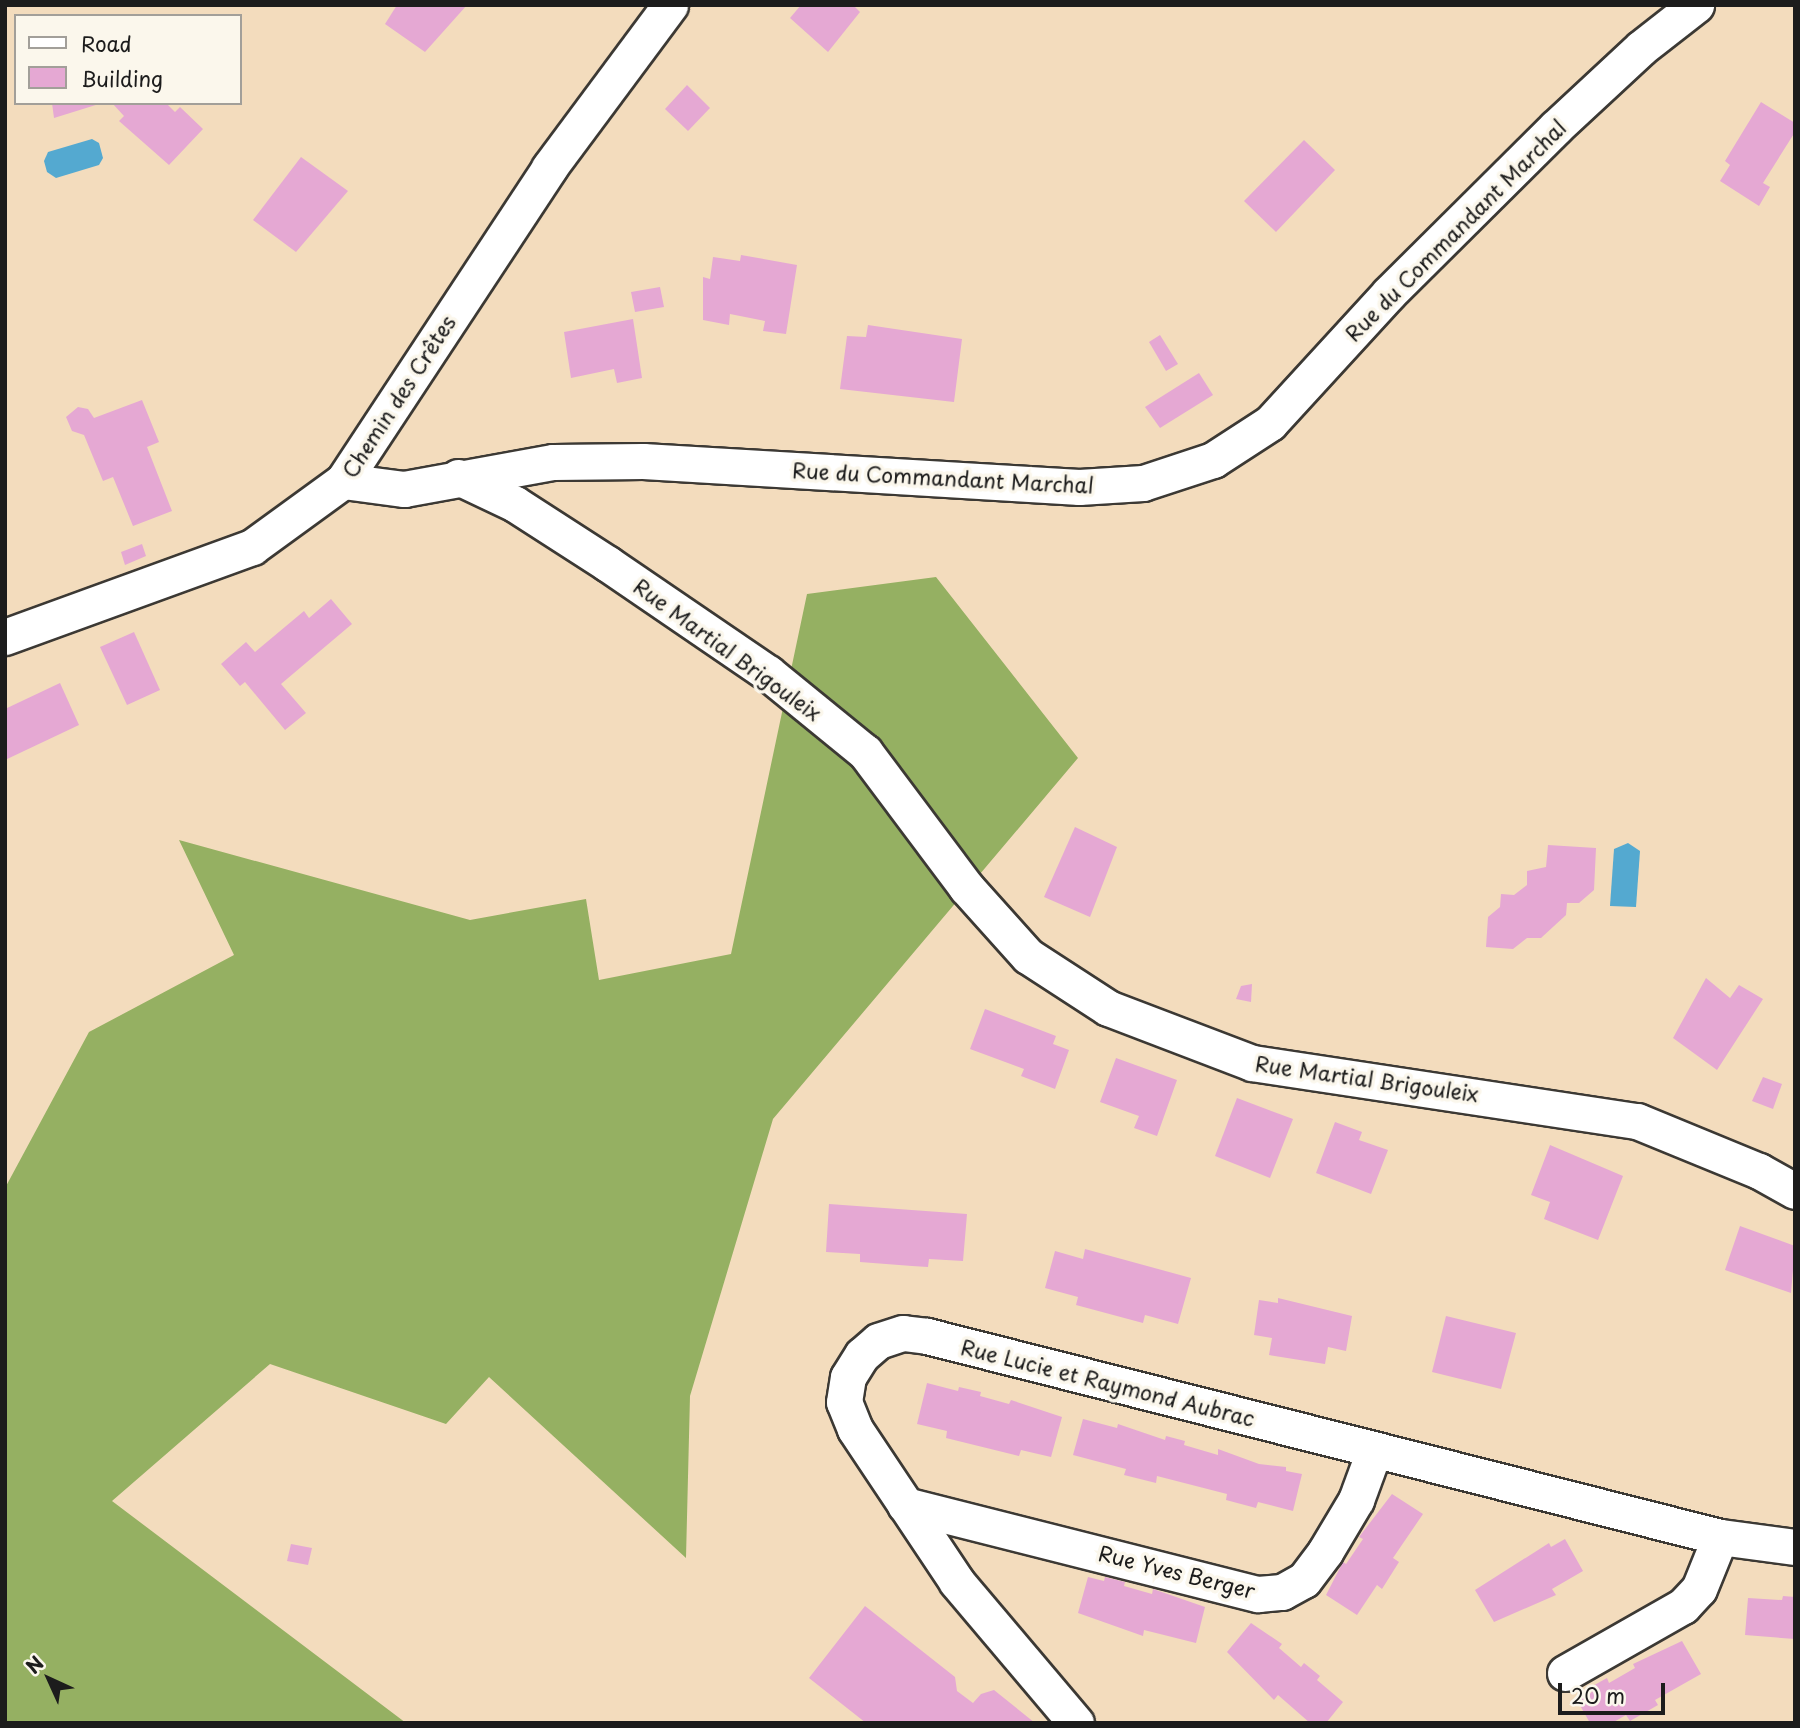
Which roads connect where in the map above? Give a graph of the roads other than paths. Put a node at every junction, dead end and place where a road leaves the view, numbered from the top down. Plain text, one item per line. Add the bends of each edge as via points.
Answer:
1 (670, 5) edge
2 (1696, 5) edge
3 (458, 477) junction
4 (343, 481) junction
5 (5, 637) edge
6 (1795, 1191) edge
7 (1374, 1451) junction
8 (905, 1505) junction
9 (1720, 1537) junction
10 (1795, 1547) edge
11 (1565, 1673) dead end
12 (1076, 1723) edge

1 - 4 street, Chemin des Crêtes via 549,168
2 - 3 street, Rue du Commandant Marchal via 1641,48 1555,128 1389,293 1270,423 1213,460 1143,483 1079,488 643,461 552,462
3 - 4 street, Rue du Commandant Marchal via 404,489
3 - 6 street, Rue Martial Brigouleix via 515,504 608,564 768,673 865,751 966,887 1028,956 1108,1008 1252,1063 1637,1121 1759,1171
4 - 5 street, Chemin des Crêtes via 252,547
7 - 8 street, Rue Yves Berger via 1356,1500 1325,1552 1304,1580 1283,1592 1258,1594
7 - 8 street, Rue Lucie et Raymond Aubrac via 1109,1381 903,1333 878,1341 862,1355 848,1377 844,1402 855,1429
7 - 9 street, Rue Lucie et Raymond Aubrac
8 - 12 street, Rue Lucie et Raymond Aubrac via 957,1582
9 - 10 street, Rue Lucie et Raymond Aubrac
9 - 11 street via 1699,1589 1683,1606

